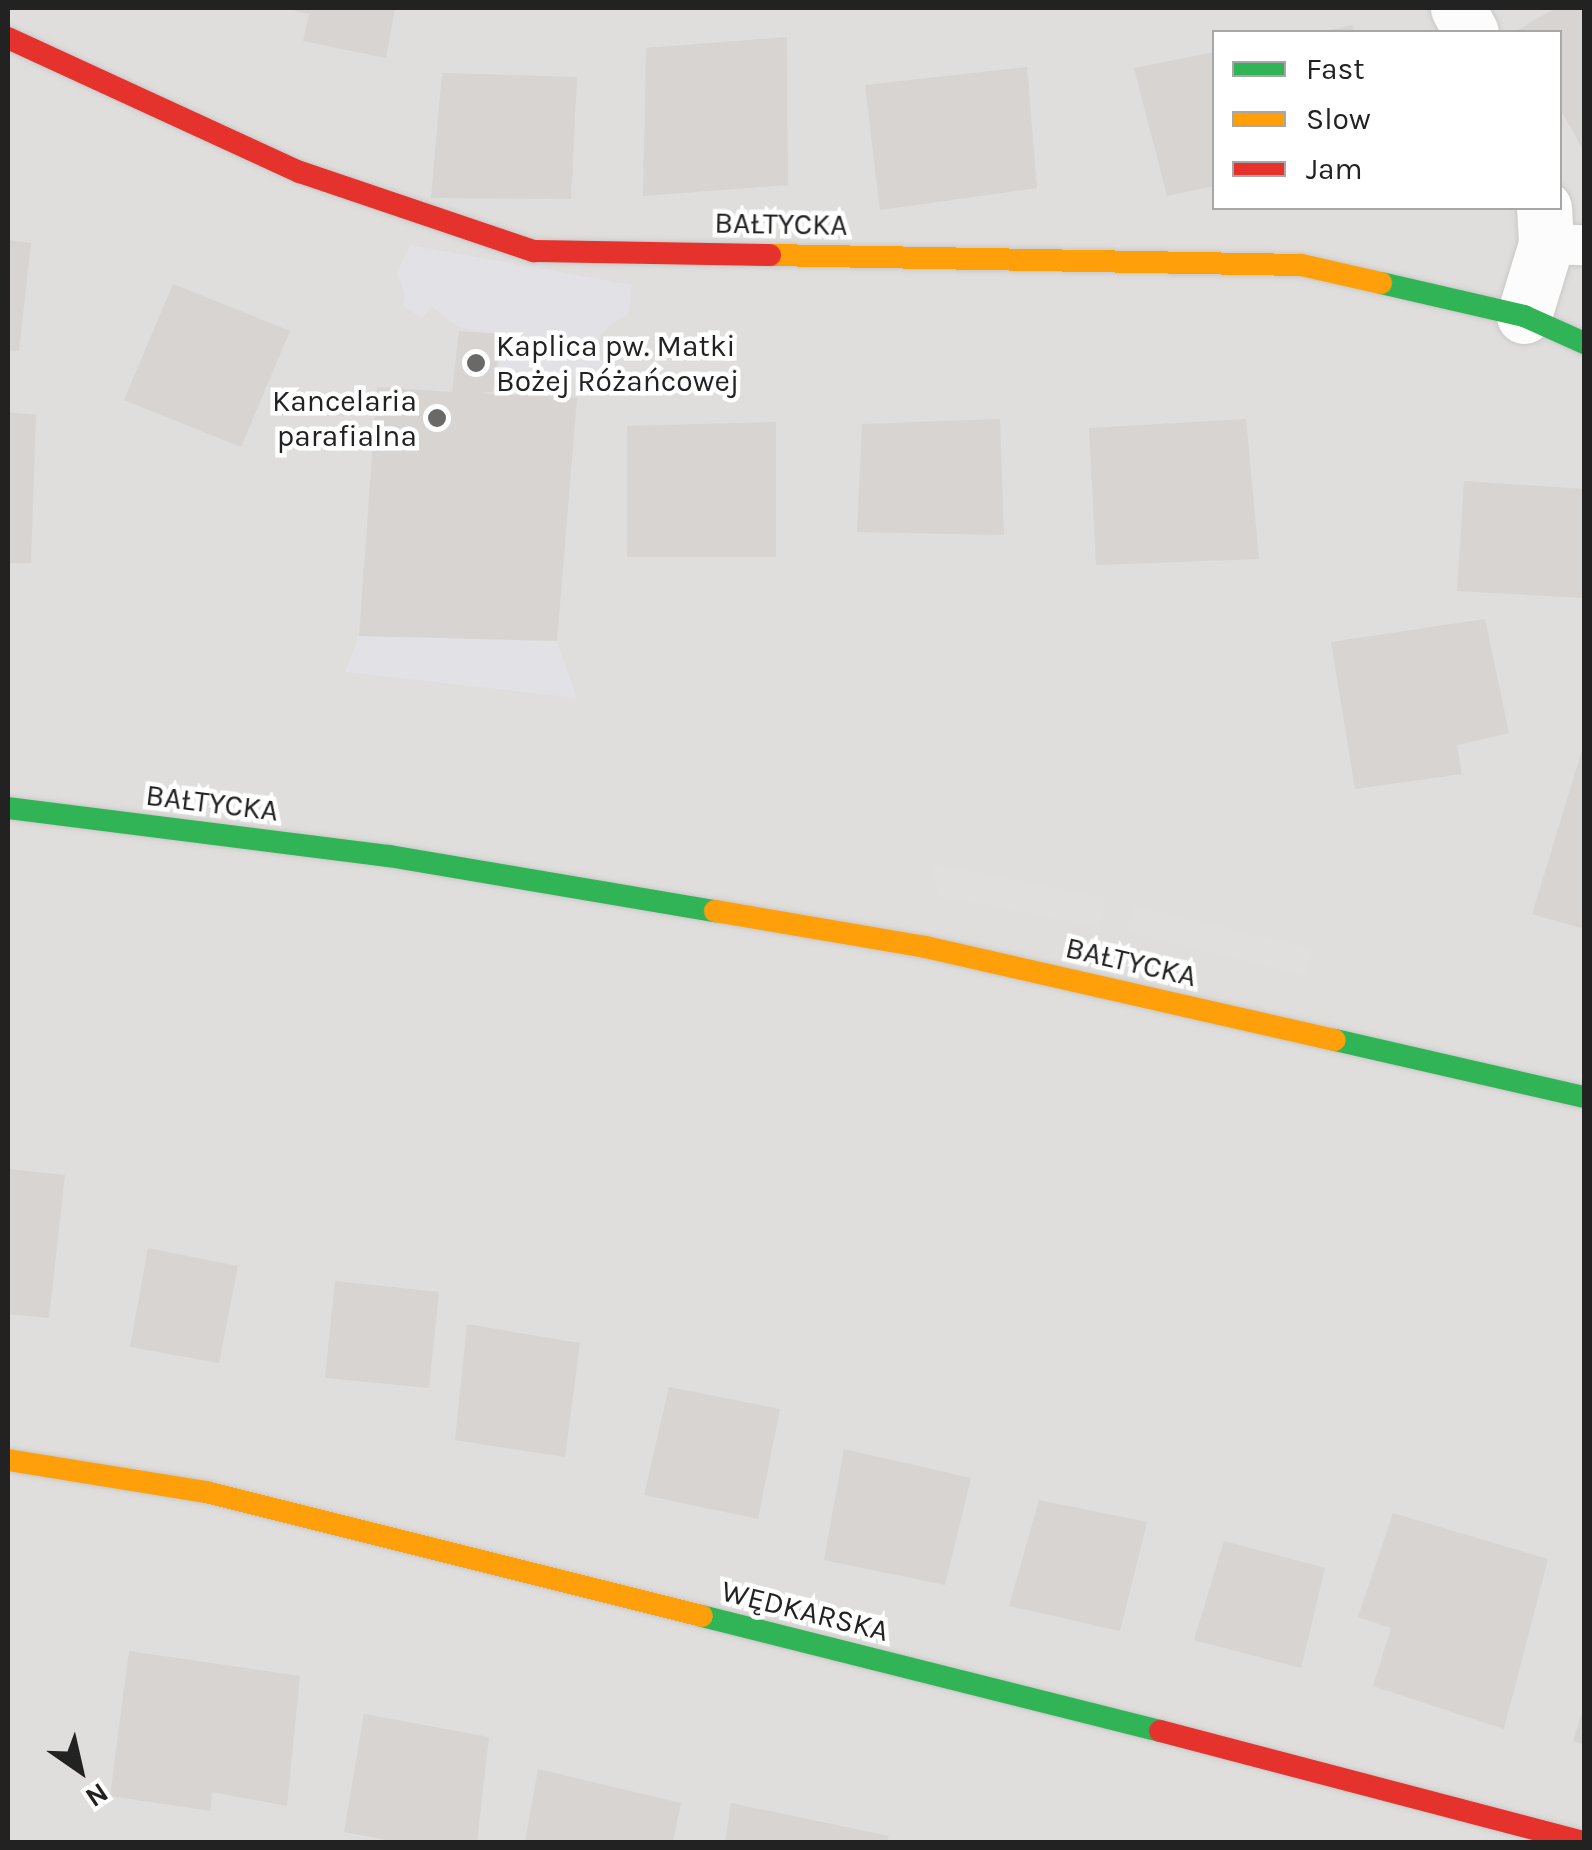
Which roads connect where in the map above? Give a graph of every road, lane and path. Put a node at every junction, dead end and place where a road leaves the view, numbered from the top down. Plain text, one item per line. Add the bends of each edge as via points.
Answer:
1 (1458, 8) edge
2 (1470, 30) edge
3 (8, 38) edge
4 (1558, 232) edge
5 (1524, 316) junction
6 (1584, 343) edge
7 (8, 808) edge
8 (1584, 1097) edge
9 (8, 1460) edge
10 (1584, 1842) edge

1 - 2 street
3 - 5 street, BAŁTYCKA via 300,172 534,251 1300,265
4 - 5 street
5 - 6 street, BAŁTYCKA
7 - 8 street, BAŁTYCKA via 389,856 926,947
9 - 10 street, WĘDKARSKA via 206,1492

